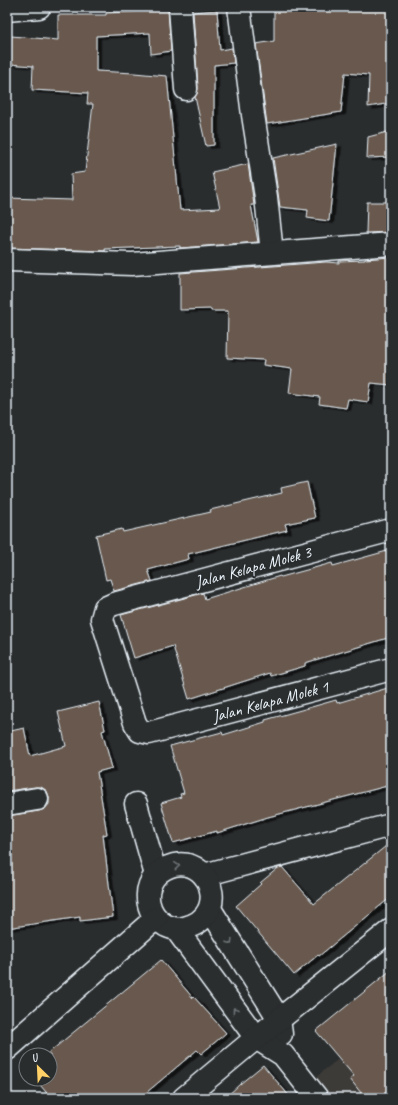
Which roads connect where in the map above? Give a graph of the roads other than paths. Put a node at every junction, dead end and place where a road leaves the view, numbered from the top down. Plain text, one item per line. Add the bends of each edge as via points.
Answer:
1 (38, 7) edge
2 (180, 7) edge
3 (239, 7) edge
4 (7, 10) edge
5 (186, 89) dead end
6 (391, 244) edge
7 (272, 253) junction
8 (7, 260) edge
9 (391, 530) edge
10 (391, 669) edge
11 (149, 733) joint
12 (37, 798) dead end
13 (7, 804) edge
14 (136, 804) dead end
15 (391, 825) edge
16 (156, 875) junction
17 (204, 875) junction
18 (210, 909) junction
19 (156, 918) junction
20 (176, 929) junction
21 (391, 930) edge
22 (279, 1019) junction
23 (256, 1038) junction
24 (7, 1049) edge
25 (283, 1055) junction
26 (184, 1098) edge
27 (317, 1098) edge

1 - 4 street
2 - 5 street
3 - 7 street
6 - 7 street
7 - 8 street via 132,264
9 - 11 street, Jalan Kelapa Molek 3 via 105,608 102,619 135,723 140,731
10 - 11 street, Jalan Kelapa Molek 1
12 - 13 street
14 - 16 street
15 - 17 street
16 -> 17 street via 167,867 180,864 193,867
16 - 19 street via 147,896 149,908
17 - 18 street via 212,891
18 - 20 street via 196,924
18 -> 22 street
19 - 20 street via 165,926
19 - 24 street
23 -> 20 street
21 - 22 street
22 - 23 street
22 - 25 street
23 - 25 street
23 - 26 street
25 - 27 street

